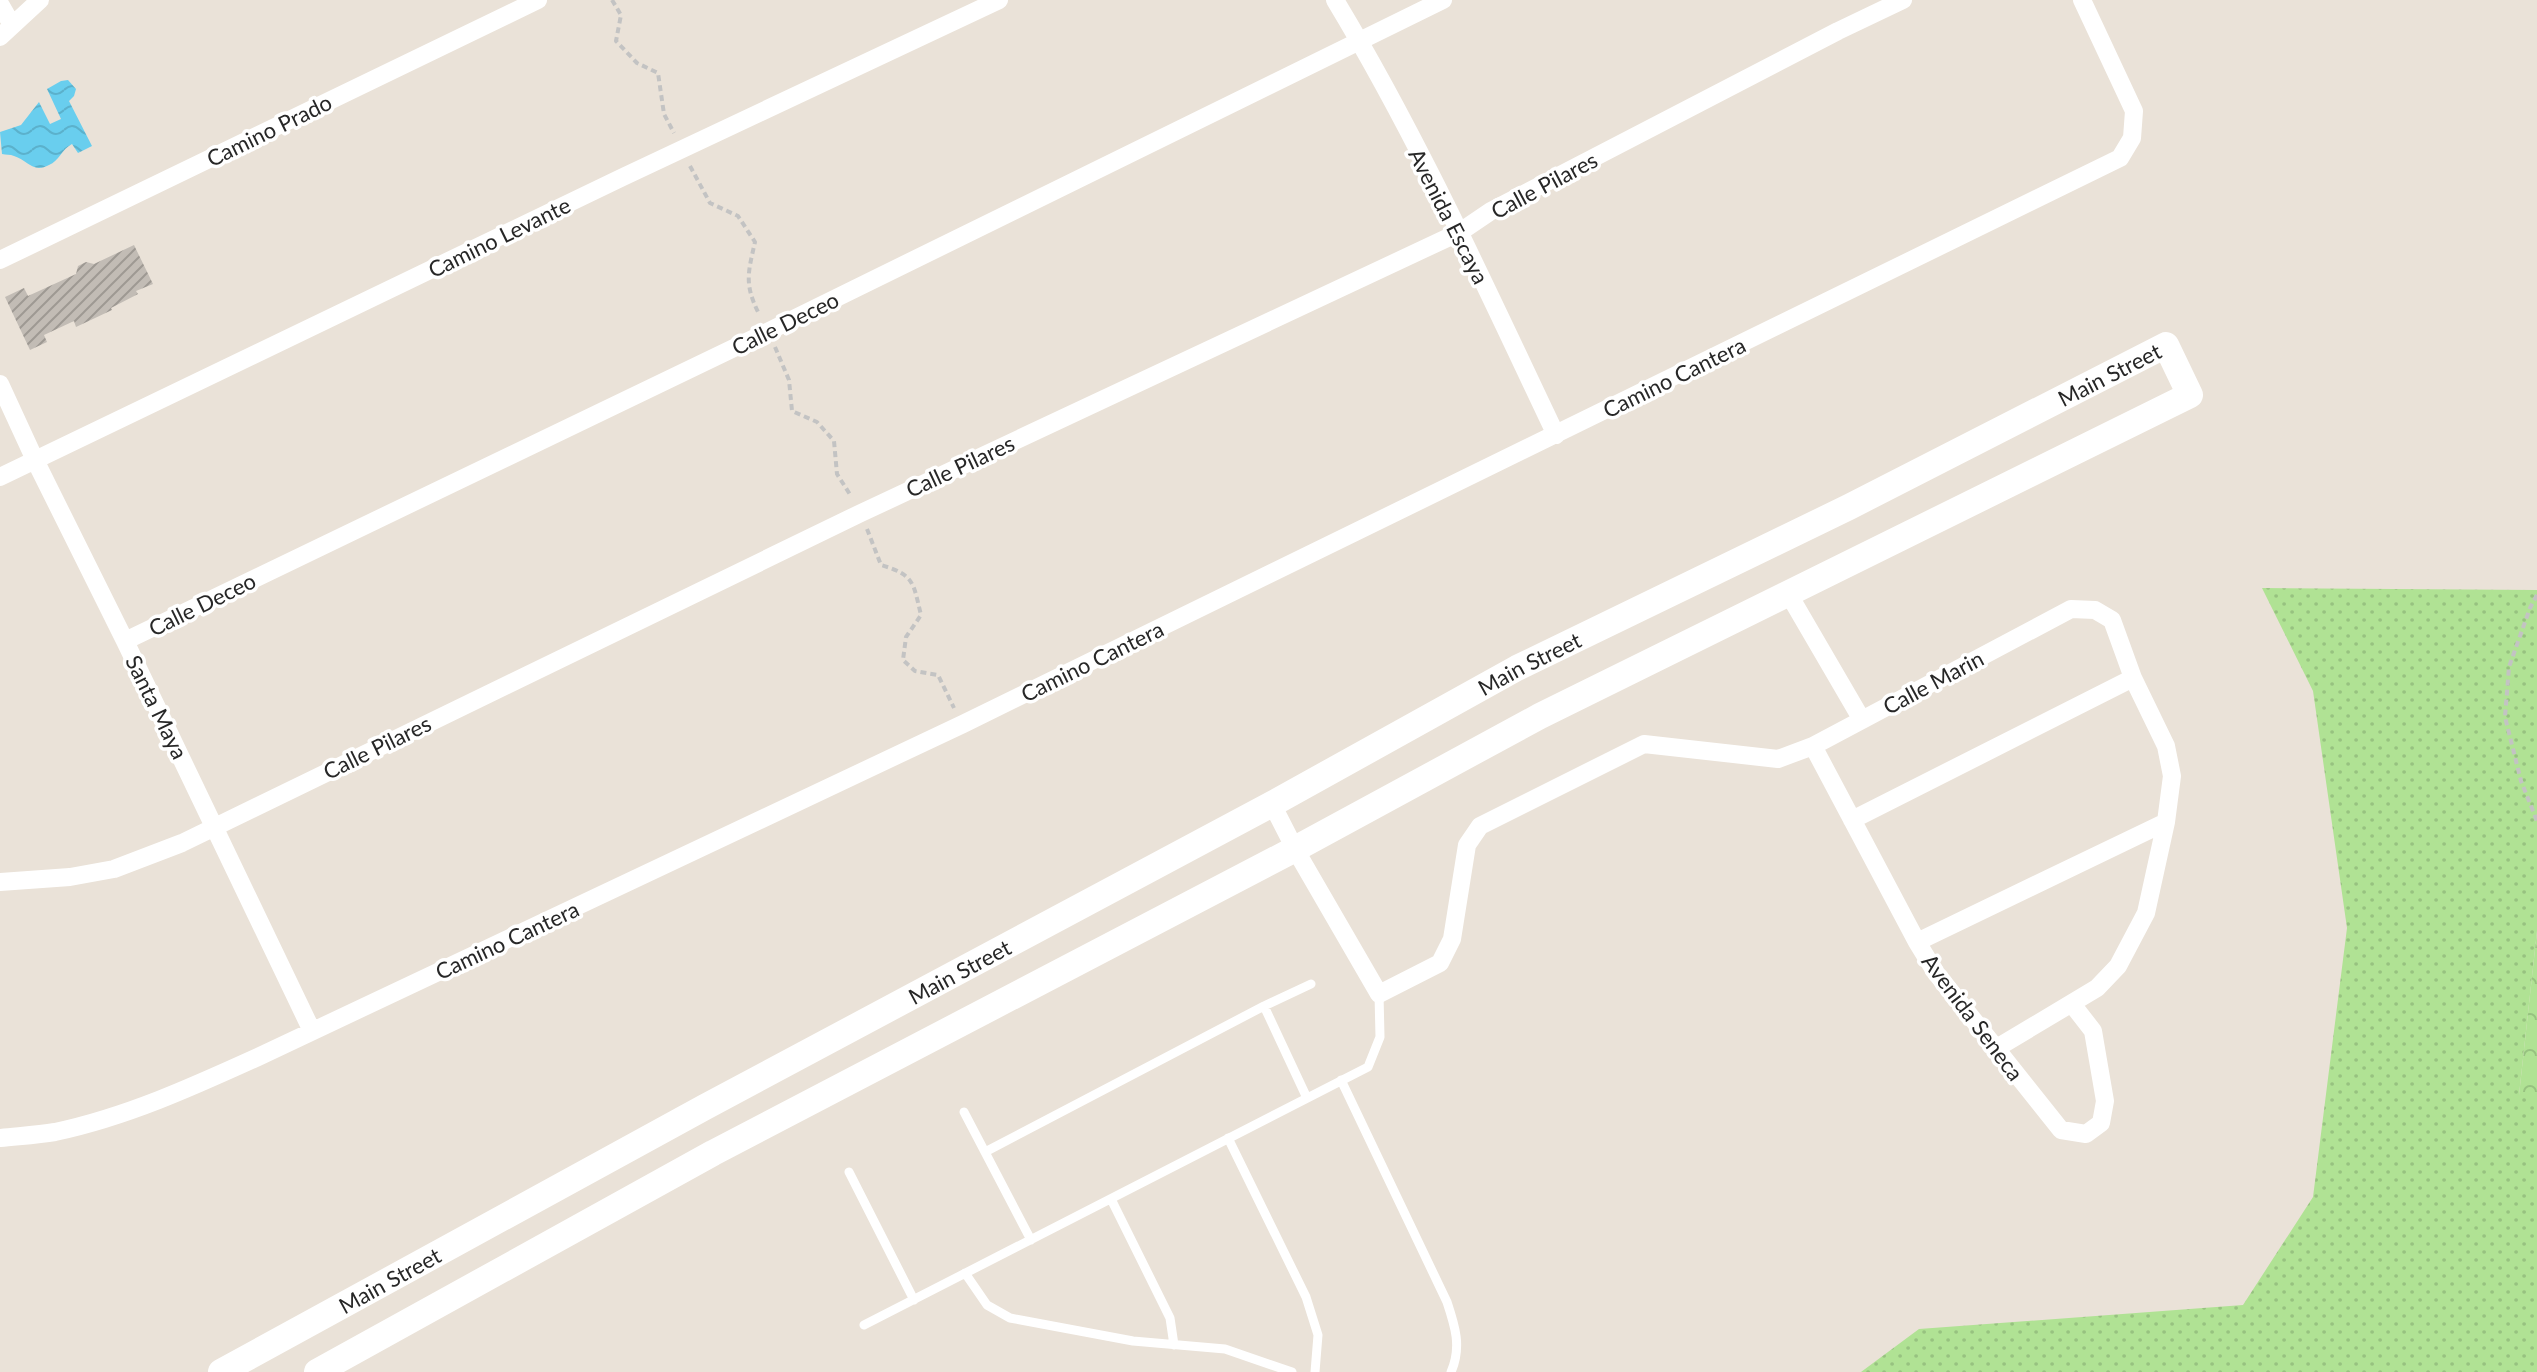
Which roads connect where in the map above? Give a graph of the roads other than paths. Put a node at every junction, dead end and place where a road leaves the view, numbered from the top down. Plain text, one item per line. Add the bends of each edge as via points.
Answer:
1 (40, 0) edge
2 (538, 0) edge
3 (999, 0) edge
4 (1335, 0) edge
5 (1443, 0) edge
6 (1903, 0) edge
7 (2082, 0) edge
8 (0, 4) edge
9 (6, 31) edge
10 (1359, 40) junction
11 (1460, 232) junction
12 (0, 260) edge
13 (0, 384) edge
14 (1556, 435) junction
15 (35, 460) junction
16 (0, 477) edge
17 (1788, 593) junction
18 (125, 641) junction
19 (2133, 678) junction
20 (1862, 720) junction
21 (1813, 746) junction
22 (1272, 804) junction
23 (1852, 820) junction
24 (2166, 822) junction
25 (214, 826) junction
26 (1295, 849) junction
27 (0, 882) edge
28 (1917, 942) junction
29 (1311, 984) dead end
30 (1379, 994) junction
31 (2072, 1004) junction
32 (1264, 1006) junction
33 (312, 1031) junction
34 (1995, 1049) junction
35 (1341, 1080) junction
36 (1307, 1098) junction
37 (964, 1112) dead end
38 (0, 1138) edge
39 (1228, 1138) junction
40 (985, 1152) junction
41 (849, 1172) dead end
42 (1111, 1199) junction
43 (1031, 1240) junction
44 (965, 1273) junction
45 (914, 1300) junction
46 (864, 1325) dead end
47 (1174, 1345) junction
48 (221, 1372) edge
49 (317, 1372) edge
50 (1292, 1372) edge
51 (1315, 1372) edge
52 (1451, 1372) edge

1 - 9 street
2 - 12 street, Camino Prado
3 - 15 street, Camino Levante
4 - 10 street, Avenida Escaya
5 - 10 street, Calle Deceo
6 - 11 street, Calle Pilares via 1491,211
7 - 14 street, Camino Cantera via 2134,111 2132,138 2120,158
8 - 9 street
10 - 11 street, Avenida Escaya
10 - 18 street, Calle Deceo
11 - 14 street, Avenida Escaya
11 - 25 street, Calle Pilares via 861,513
13 - 15 street, Santa Maya
14 - 33 street, Camino Cantera via 963,724
15 - 16 street, Camino Levante
15 - 18 street, Santa Maya
17 - 20 street
17 - 22 main road, Main Street via 2190,395 2166,345 1517,668
17 - 26 main road, Main Street via 1540,716
18 - 25 street, Santa Maya
19 - 20 street, Calle Marin via 2112,620 2095,610 2071,609
19 - 23 street
19 - 24 street via 2166,746 2172,776
20 - 21 street, Calle Marin
21 - 23 street, Avenida Seneca
21 - 30 street, Calle Marin via 1778,759 1644,744 1480,826 1467,845 1452,939 1440,963
22 - 26 street
22 - 48 main road, Main Street
23 - 28 street, Avenida Seneca
24 - 28 street
24 - 31 street via 2146,913 2118,966
25 - 27 street, Calle Pilares via 114,869
25 - 33 street, Santa Maya
26 - 30 street
26 - 49 main road, Main Street via 713,1153
28 - 34 street, Avenida Seneca
29 - 32 lane
30 - 35 lane via 1380,1037 1368,1067
31 - 34 street
31 - 34 street, Avenida Seneca via 2093,1031 2105,1101 2101,1123 2086,1134 2061,1130
32 - 36 lane
32 - 40 lane
33 - 38 street, Camino Cantera via 130,1111 52,1133
35 - 36 lane
35 - 52 lane via 1447,1302 1458,1335
36 - 39 lane
37 - 40 lane
39 - 42 lane
39 - 51 lane via 1306,1297 1318,1335
40 - 43 lane
41 - 45 lane
42 - 43 lane
42 - 47 lane via 1170,1318
43 - 44 lane
44 - 45 lane
44 - 47 lane via 987,1305 1010,1318
45 - 46 lane
47 - 50 lane via 1225,1349

